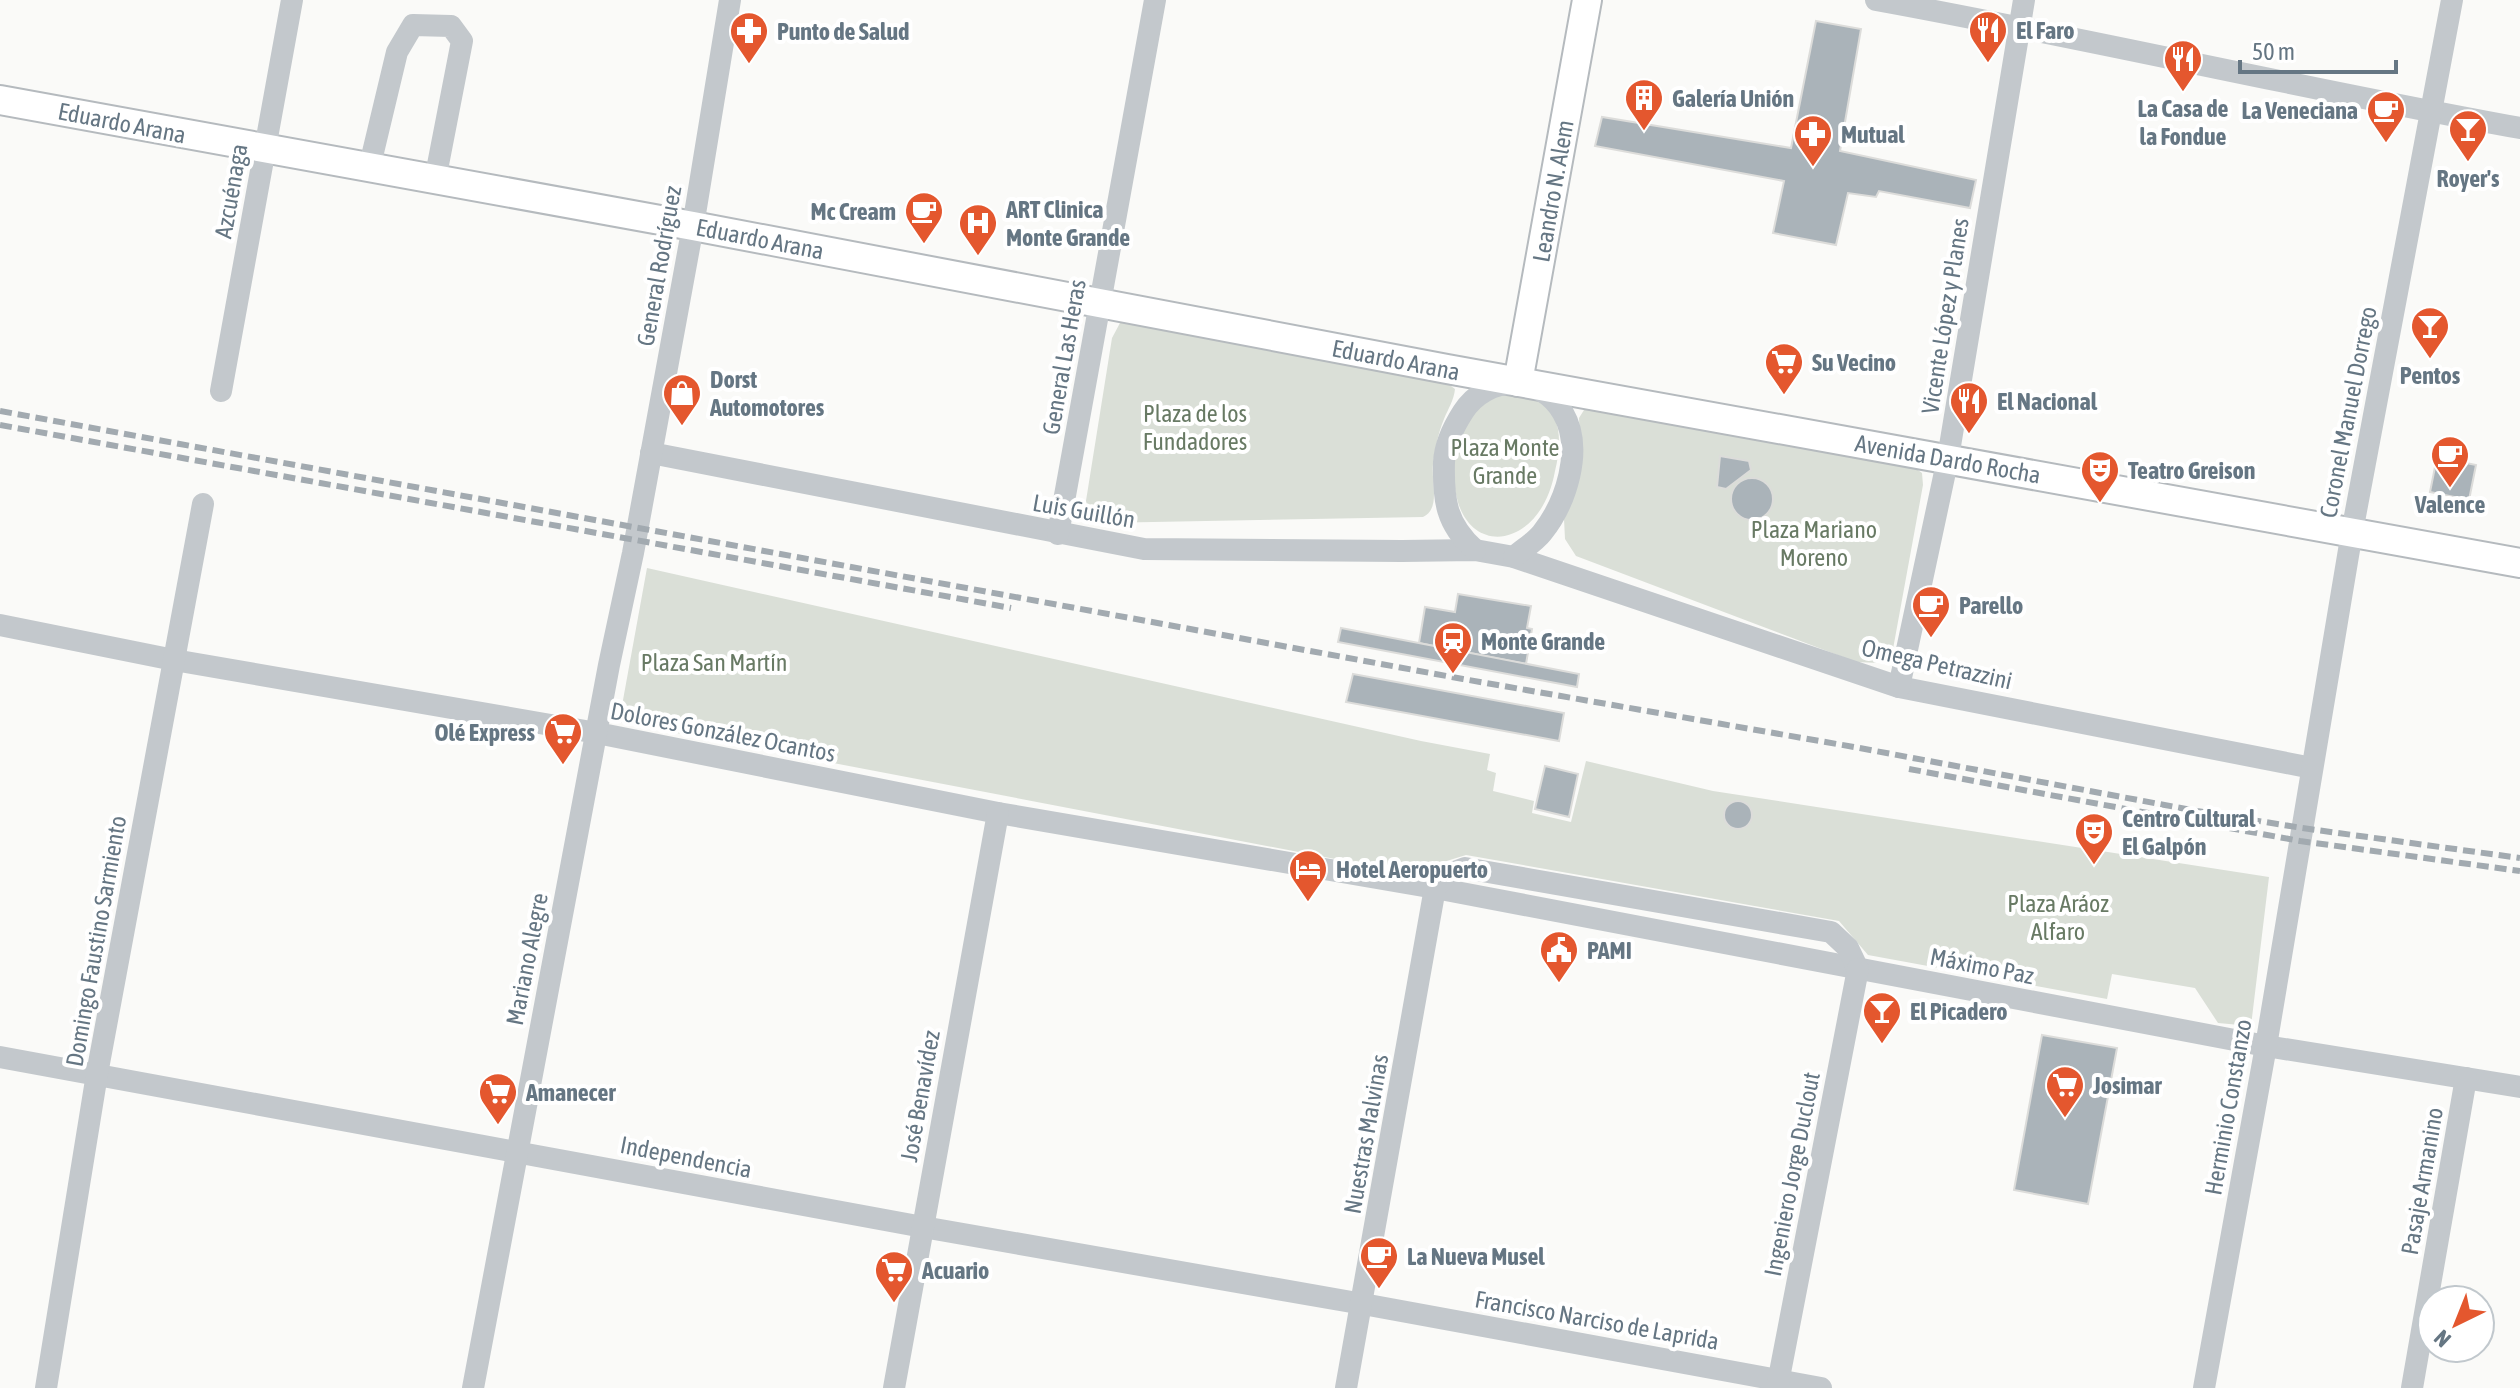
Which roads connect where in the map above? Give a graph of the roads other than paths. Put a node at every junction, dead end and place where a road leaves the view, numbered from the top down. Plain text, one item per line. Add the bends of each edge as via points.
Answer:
1 (292, 0) edge
2 (730, 0) edge
3 (1155, 0) edge
4 (1587, 0) edge
5 (1876, 0) edge
6 (2024, 0) edge
7 (2452, 0) edge
8 (2020, 26) junction
9 (0, 100) edge
10 (2432, 112) junction
11 (2520, 128) edge
12 (265, 149) junction
13 (369, 169) junction
14 (435, 180) junction
15 (693, 226) junction
16 (1100, 304) junction
17 (1518, 382) junction
18 (221, 391) dead end
19 (651, 453) junction
20 (1948, 458) junction
21 (203, 504) dead end
22 (2352, 532) junction
23 (1058, 534) junction
24 (636, 541) joint
25 (1475, 550) junction
26 (1514, 557) junction
27 (2520, 563) edge
28 (0, 625) edge
29 (174, 660) junction
30 (1899, 687) junction
31 (597, 733) junction
32 (2312, 768) junction
33 (998, 813) junction
34 (2301, 835) joint
35 (1435, 888) junction
36 (1858, 969) junction
37 (2266, 1046) junction
38 (0, 1057) edge
39 (97, 1074) junction
40 (2466, 1078) junction
41 (2520, 1087) edge
42 (516, 1152) junction
43 (923, 1227) junction
44 (1363, 1304) junction
45 (1777, 1384) edge
46 (46, 1388) edge
47 (473, 1388) edge
48 (894, 1388) edge
49 (1346, 1388) edge
50 (1821, 1388) edge
51 (2204, 1388) edge
52 (2412, 1388) edge

1 - 12 street, Azcuénaga
2 - 15 street, General Rodríguez
3 - 16 street, General Las Heras
4 - 17 main road, Leandro N. Alem
5 - 8 street
6 - 8 street, Vicente López y Planes
7 - 10 street, Coronel Manuel Dorrego
8 - 10 street
8 - 20 street, Vicente López y Planes
9 - 12 main road, Eduardo Arana
10 - 11 street
10 - 22 street, Coronel Manuel Dorrego
12 - 13 main road, Eduardo Arana
12 - 18 street, Azcuénaga
13 - 14 main road, Eduardo Arana
13 - 14 street via 397,52 413,25 451,26 462,41
14 - 15 main road, Eduardo Arana
15 - 16 main road, Eduardo Arana
15 - 19 street, General Rodríguez
16 - 17 main road, Eduardo Arana
16 - 23 street, General Las Heras
17 - 20 main road, Avenida Dardo Rocha
17 - 25 street via 1498,384 1475,397 1459,418 1445,457 1447,507 1454,527
17 - 26 street via 1547,395 1564,414 1572,455 1554,516 1541,536
19 - 23 street, Luis Guillón
19 - 24 street, General Rodríguez
20 - 22 main road, Avenida Dardo Rocha
20 - 30 street, Vicente López y Planes
21 - 29 street, Domingo Faustino Sarmiento
22 - 27 main road, Avenida Dardo Rocha
22 - 32 street, Coronel Manuel Dorrego
23 - 25 street, Luis Guillón via 1144,549
24 - 31 street, Mariano Alegre
25 - 26 street, Luis Guillón
26 - 30 street, Omega Petrazzini
28 - 29 street, Dolores González Ocantos
29 - 31 street, Dolores González Ocantos
29 - 39 street, Domingo Faustino Sarmiento
30 - 32 street, Omega Petrazzini
31 - 33 street, Dolores González Ocantos
31 - 42 street, Mariano Alegre
32 - 34 street, Coronel Manuel Dorrego
33 - 35 street, Dolores González Ocantos
33 - 43 street, José Benavídez
34 - 37 street, Herminio Constanzo
35 - 36 street, Máximo Paz
35 - 36 street via 1465,868 1816,929 1831,932 1848,948
35 - 44 street, Nuestras Malvinas
36 - 37 street, Máximo Paz
36 - 45 street, Ingeniero Jorge Duclout
37 - 40 street, Máximo Paz
37 - 51 street, Herminio Constanzo
38 - 39 street, Independencia
39 - 42 street, Independencia
39 - 46 street, Domingo Faustino Sarmiento
40 - 41 street, Máximo Paz
40 - 52 street, Pasaje Armanino
42 - 43 street, Independencia
42 - 47 street, Mariano Alegre
43 - 44 street, Independencia
43 - 48 street, José Benavídez
44 - 45 street, Francisco Narciso de Laprida
44 - 49 street, Nuestras Malvinas
45 - 50 street, Francisco Narciso de Laprida

